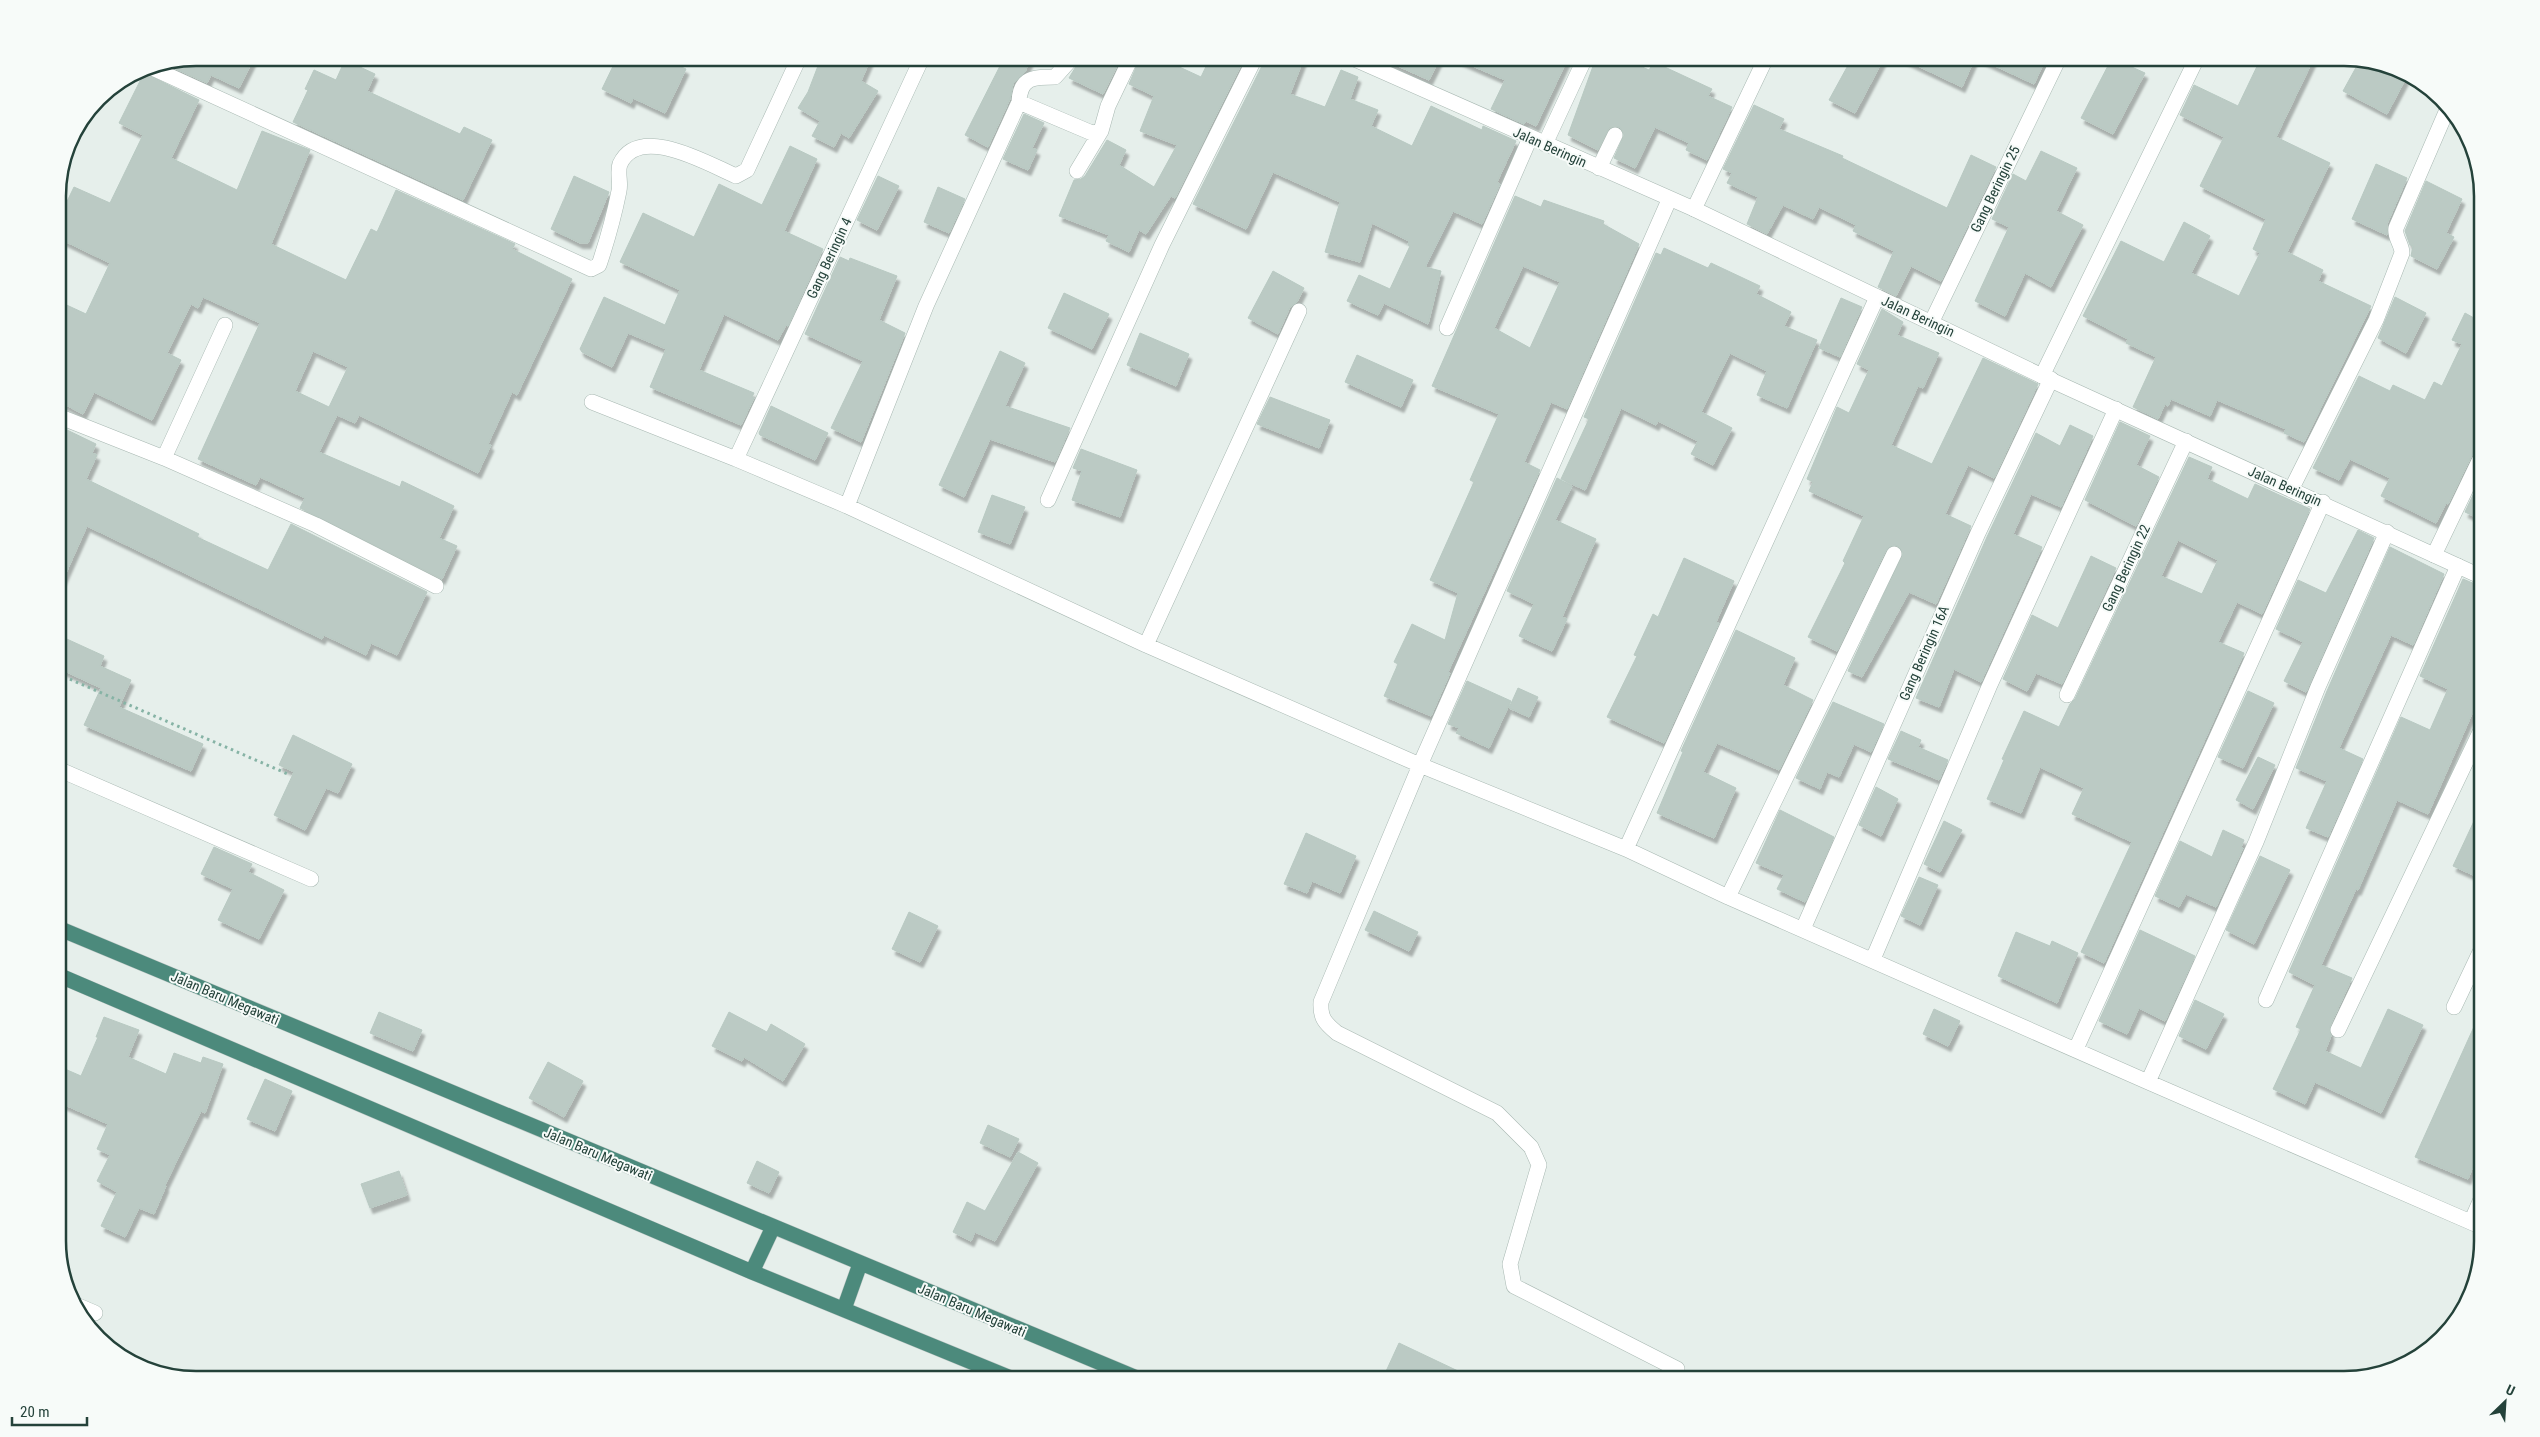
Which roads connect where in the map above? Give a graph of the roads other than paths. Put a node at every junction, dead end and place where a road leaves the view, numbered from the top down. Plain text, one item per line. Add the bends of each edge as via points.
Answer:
1 (1371, 66) edge
2 (1581, 66) edge
3 (1762, 66) edge
4 (2055, 66) edge
5 (2193, 66) edge
6 (795, 67) edge
7 (918, 67) edge
8 (1064, 67) edge
9 (1127, 67) edge
10 (1251, 67) edge
11 (160, 72) edge
12 (1018, 102) junction
13 (2445, 115) edge
14 (1101, 131) junction
15 (1615, 135) dead end
16 (1530, 138) junction
17 (1545, 144) junction
18 (1599, 168) junction
19 (1077, 171) dead end
20 (1669, 200) junction
21 (1694, 209) junction
22 (1877, 297) junction
23 (1299, 310) dead end
24 (1932, 321) junction
25 (225, 325) dead end
26 (1447, 328) dead end
27 (2046, 377) junction
28 (592, 402) dead end
29 (2116, 409) junction
30 (67, 420) edge
31 (2186, 441) junction
32 (164, 458) junction
33 (736, 459) junction
34 (2473, 473) edge
35 (2292, 488) junction
36 (1048, 500) dead end
37 (2323, 502) junction
38 (847, 506) junction
39 (2387, 532) junction
40 (1894, 554) dead end
41 (2434, 555) junction
42 (2458, 566) junction
43 (2473, 574) edge
44 (436, 586) dead end
45 (1146, 645) junction
46 (2067, 695) dead end
47 (2474, 746) edge
48 (1420, 765) junction
49 (67, 773) edge
50 (1626, 849) junction
51 (311, 879) dead end
52 (1728, 896) junction
53 (1803, 929) junction
54 (67, 932) edge
55 (1873, 959) junction
56 (2474, 965) edge
57 (67, 979) edge
58 (2266, 1000) dead end
59 (2454, 1007) dead end
60 (2338, 1030) dead end
61 (2076, 1049) junction
62 (2148, 1082) junction
63 (2474, 1223) edge
64 (774, 1227) junction
65 (860, 1264) junction
66 (752, 1272) junction
67 (844, 1309) junction
68 (87, 1310) edge
69 (95, 1314) dead end
70 (992, 1371) edge
71 (1117, 1371) edge
72 (1677, 1371) edge

1 - 16 street, Jalan Beringin
2 - 17 street
3 - 21 street
4 - 24 street, Gang Beringin 25
5 - 27 street, Gang Beringin 16A
6 - 11 street via 743,174 736,176 653,144 633,149 620,165 620,188 603,252 599,265 591,269
7 - 33 street, Gang Beringin 4
8 - 12 street via 1055,77 1035,76 1026,81
9 - 14 street via 1108,106
10 - 36 street via 1162,245
12 - 14 street via 1092,133
12 - 38 street via 926,306
13 - 35 street via 2396,228 2402,253 2387,295
14 - 19 street
15 - 18 street
16 - 17 street, Jalan Beringin
16 - 26 street
17 - 18 street, Jalan Beringin
18 - 20 street, Jalan Beringin
20 - 21 street, Jalan Beringin
20 - 48 street
21 - 22 street, Jalan Beringin
22 - 24 street, Jalan Beringin
22 - 50 street
23 - 45 street
24 - 27 street, Jalan Beringin
25 - 32 street
27 - 29 street, Jalan Beringin
27 - 53 street, Gang Beringin 16A
28 - 33 street
29 - 31 street, Jalan Beringin
29 - 55 street via 1989,688
30 - 32 street
31 - 35 street, Jalan Beringin
31 - 46 street, Gang Beringin 22
32 - 44 street via 316,525
33 - 38 street
34 - 41 street
35 - 37 street, Jalan Beringin
37 - 39 street, Jalan Beringin
37 - 61 street
38 - 45 street
39 - 41 street, Jalan Beringin
39 - 62 street via 2318,687 2256,842
40 - 52 street
41 - 42 street, Jalan Beringin
42 - 43 street, Jalan Beringin
42 - 58 street
45 - 48 street
47 - 60 street
48 - 50 street
48 - 72 street via 1321,1002 1324,1023 1337,1033 1497,1113 1532,1147 1540,1165 1510,1264 1514,1286
49 - 51 street
50 - 52 street
52 - 53 street
53 - 55 street
54 - 64 highway, Jalan Baru Megawati
55 - 61 street
56 - 59 street
57 - 66 highway
61 - 62 street
62 - 63 street
64 - 65 highway, Jalan Baru Megawati
64 - 66 highway
65 - 67 highway
65 - 71 highway, Jalan Baru Megawati
66 - 67 highway
67 - 70 highway
68 - 69 street

